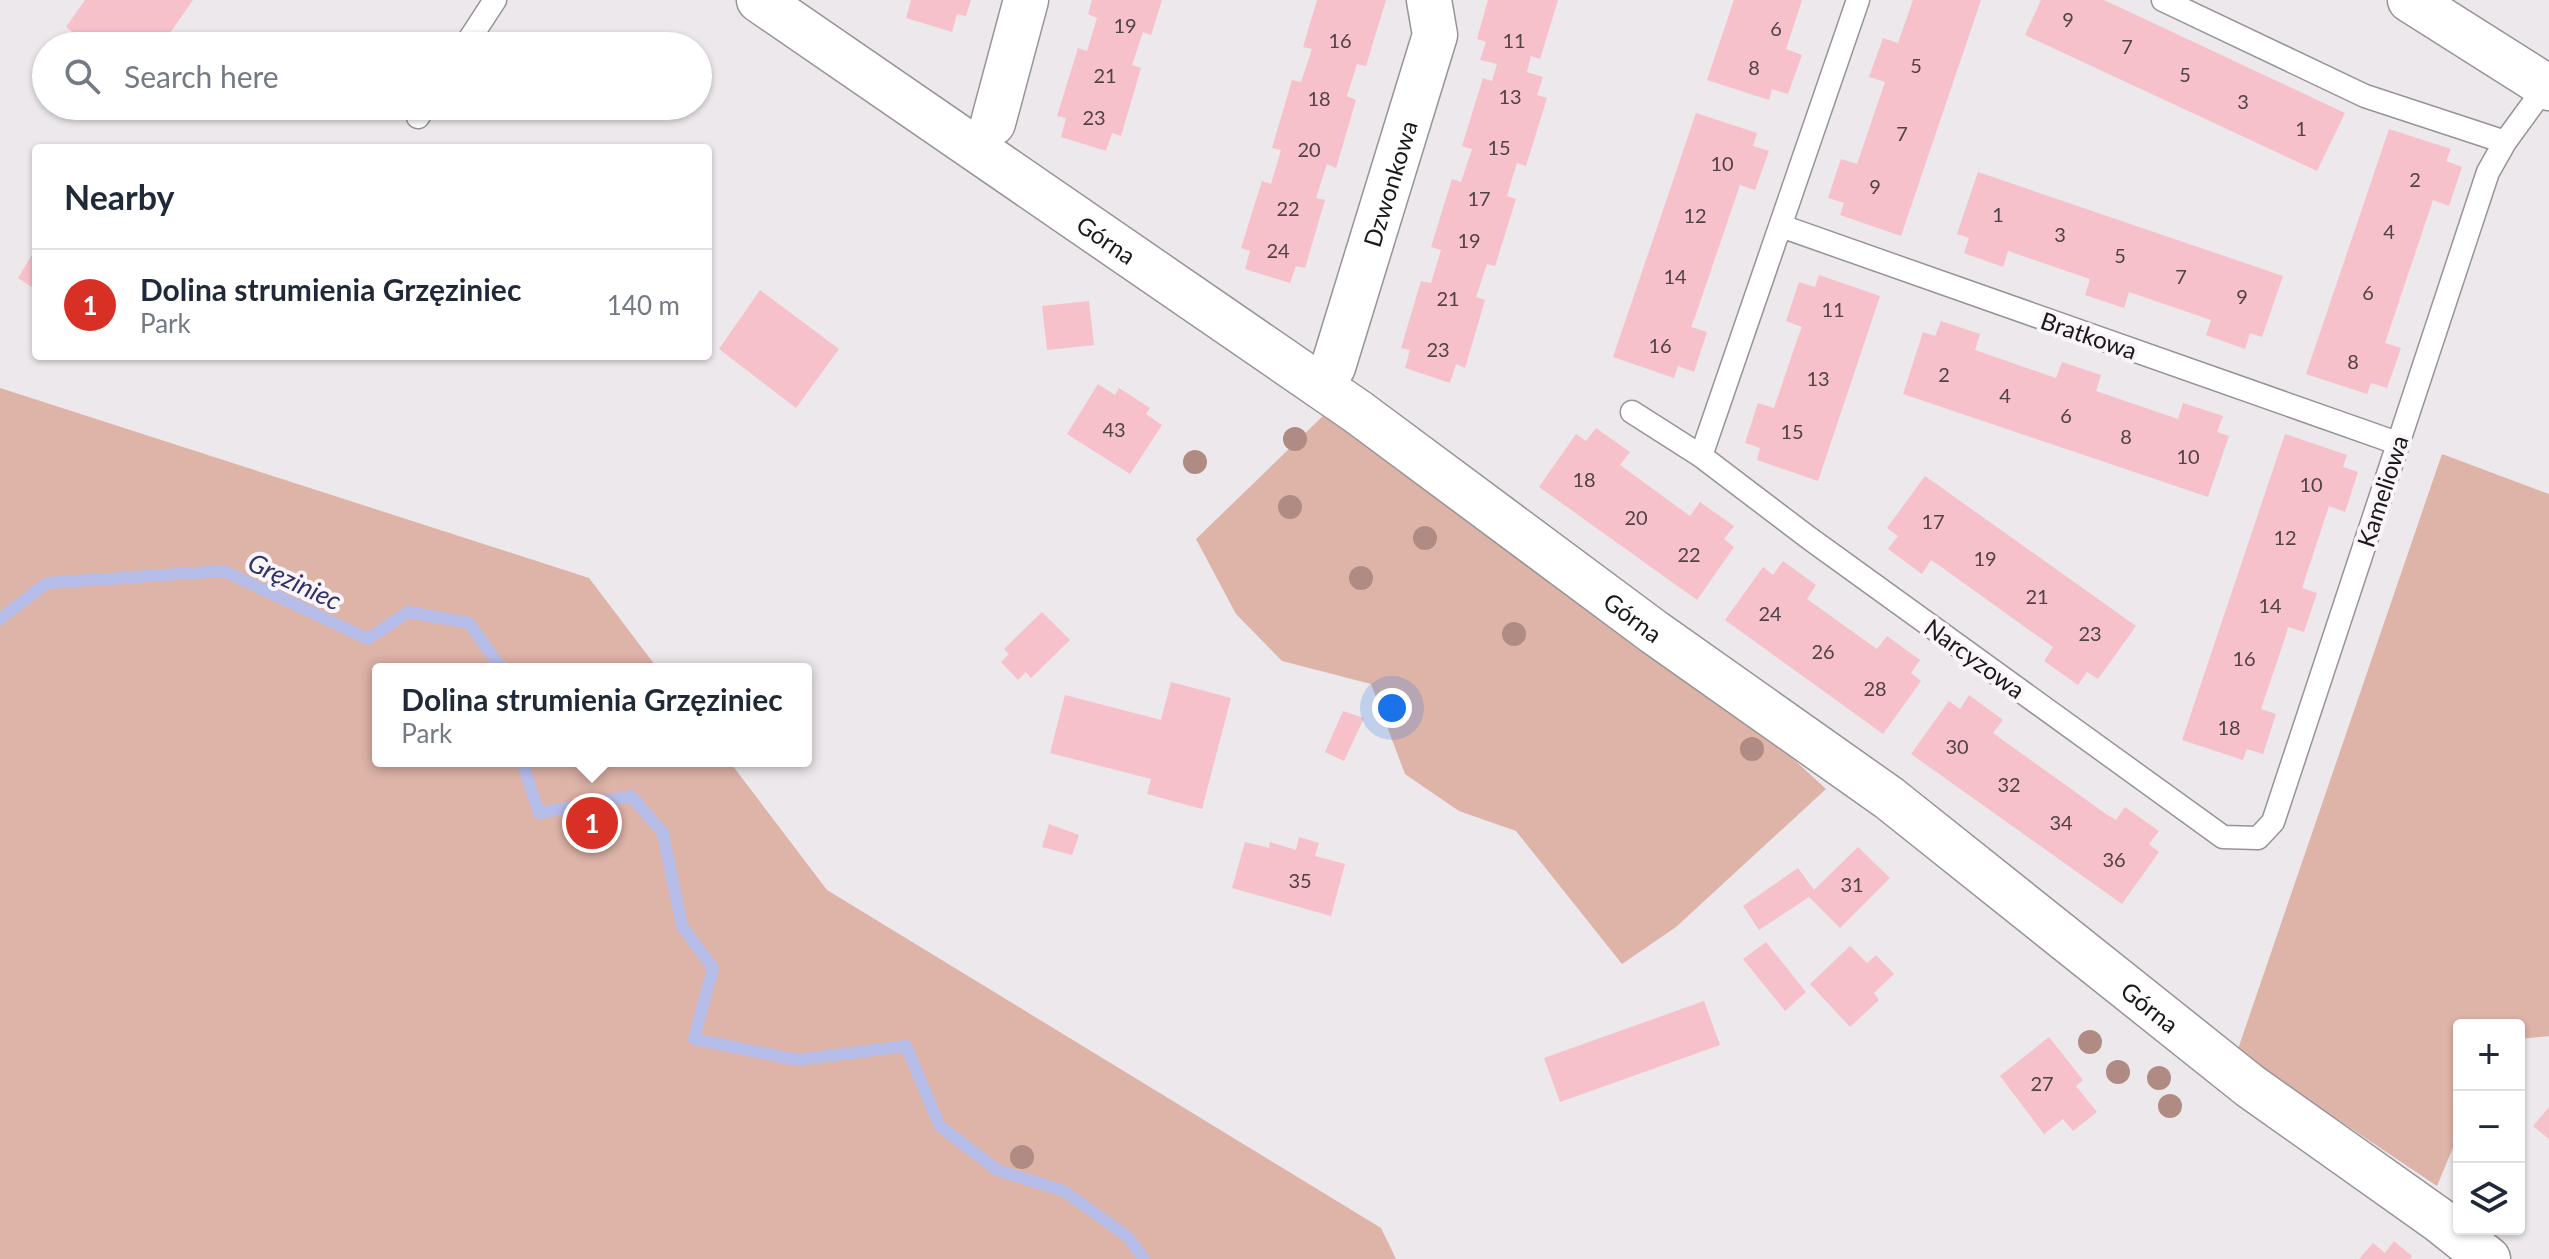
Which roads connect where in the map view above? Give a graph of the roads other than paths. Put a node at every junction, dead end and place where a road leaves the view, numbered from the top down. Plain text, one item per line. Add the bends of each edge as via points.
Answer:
1 (495, 0) edge
2 (759, 0) edge
3 (1026, 0) edge
4 (1429, 0) edge
5 (1858, 0) edge
6 (2163, 0) edge
7 (2410, 0) edge
8 (474, 32) edge
9 (2547, 87) edge
10 (993, 123) dead end
11 (2505, 142) junction
12 (1781, 226) junction
13 (1333, 367) dead end
14 (1632, 412) dead end
15 (2397, 443) junction
16 (1701, 456) junction
17 (2258, 838) joint
18 (2488, 1259) edge

1 - 8 lane
2 - 18 street, Górna via 1358,412 1889,798 2250,1086
3 - 10 street
4 - 13 street, Dzwonkowa via 1435,35
5 - 12 lane
6 - 11 lane via 2365,96
7 - 9 street
9 - 11 lane, Kameliowa
11 - 15 lane, Kameliowa via 2488,172
12 - 15 lane, Bratkowa
12 - 16 lane
14 - 16 lane, Narcyzowa
15 - 17 lane, Kameliowa via 2273,822
16 - 17 lane, Narcyzowa via 2223,837

